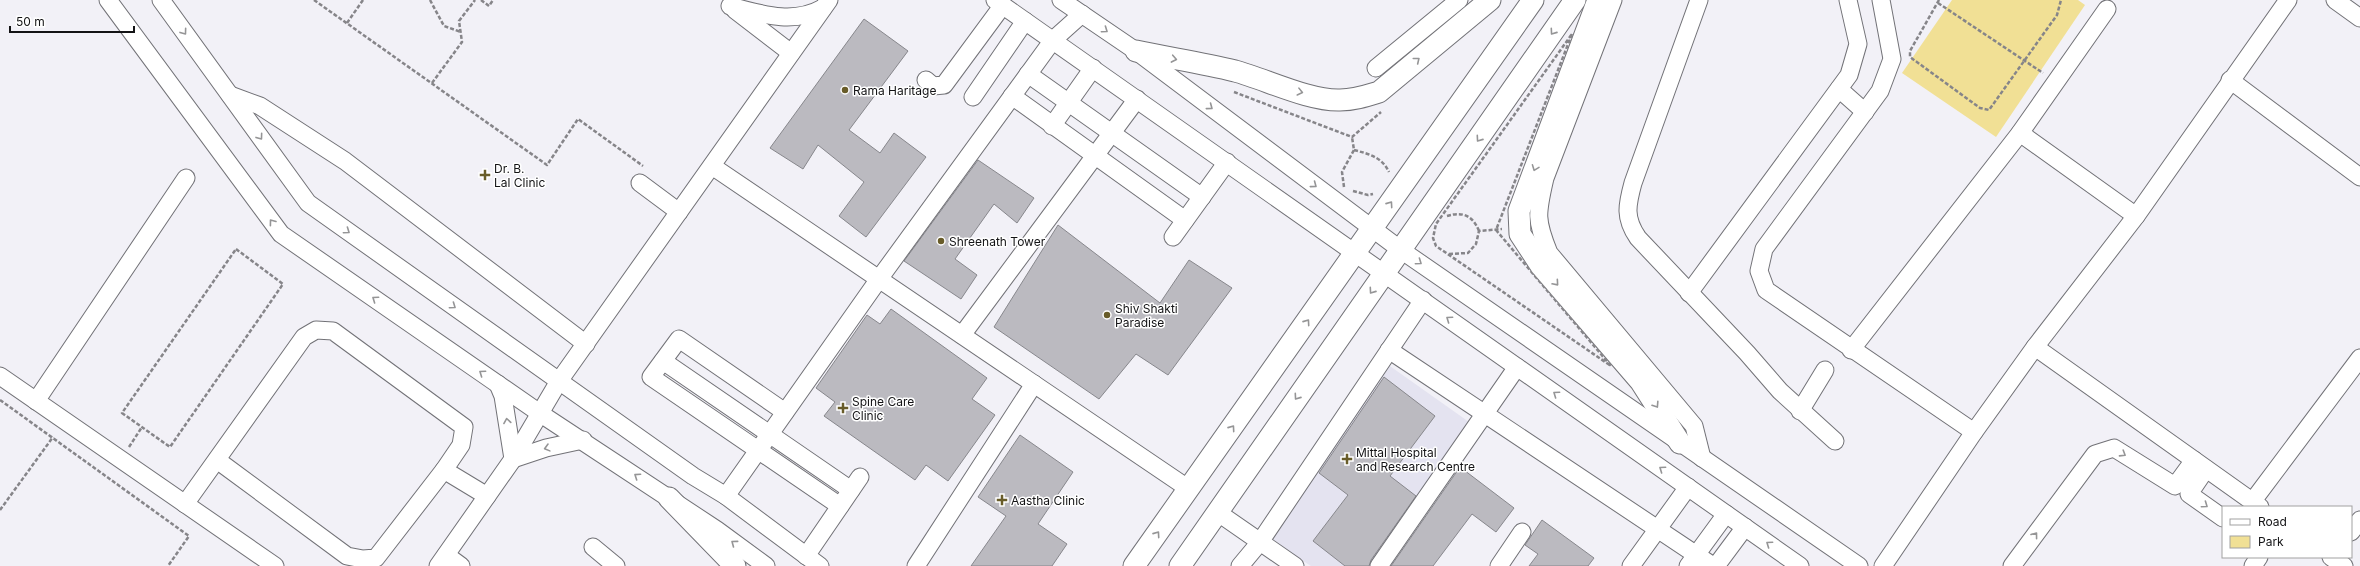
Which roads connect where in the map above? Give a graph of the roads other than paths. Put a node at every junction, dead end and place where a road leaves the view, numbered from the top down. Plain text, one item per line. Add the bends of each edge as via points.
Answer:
1 (108, 0) edge
2 (161, 0) edge
3 (1062, 0) edge
4 (1459, 0) edge
5 (1490, 0) edge
6 (1533, 0) edge
7 (1575, 0) edge
8 (1598, 0) edge
9 (1613, 0) edge
10 (1699, 0) edge
11 (1848, 0) edge
12 (1881, 0) edge
13 (2288, 0) edge
14 (2335, 0) edge
15 (726, 3) edge
16 (999, 3) edge
17 (2105, 3) edge
18 (826, 4) edge
19 (1082, 14) junction
20 (2360, 18) edge
21 (1025, 21) junction
22 (1053, 40) junction
23 (1136, 51) junction
24 (791, 53) junction
25 (1093, 68) junction
26 (1376, 68) dead end
27 (1028, 74) junction
28 (926, 80) dead end
29 (2230, 80) junction
30 (1839, 89) junction
31 (230, 96) junction
32 (1012, 96) junction
33 (973, 97) dead end
34 (1137, 99) junction
35 (1068, 103) junction
36 (1864, 112) junction
37 (1052, 126) junction
38 (1111, 134) junction
39 (2020, 134) junction
40 (1094, 157) junction
41 (1227, 162) junction
42 (712, 166) junction
43 (2360, 177) edge
44 (186, 178) dead end
45 (643, 185) road end
46 (1202, 197) junction
47 (679, 212) junction
48 (2136, 216) junction
49 (1185, 220) junction
50 (1373, 229) junction
51 (1173, 237) dead end
52 (1401, 250) junction
53 (1356, 253) junction
54 (1384, 274) junction
55 (879, 279) junction
56 (1689, 293) junction
57 (1422, 300) junction
58 (962, 336) junction
59 (586, 344) junction
60 (2036, 347) junction
61 (1389, 350) junction
62 (1851, 350) junction
63 (2360, 358) edge
64 (663, 361) junction
65 (1517, 367) junction
66 (1825, 370) dead end
67 (0, 376) edge
68 (559, 381) junction
69 (498, 384) junction
70 (1034, 384) junction
71 (36, 401) junction
72 (1800, 411) junction
73 (785, 412) junction
74 (541, 414) junction
75 (1484, 414) junction
76 (1974, 432) junction
77 (770, 433) junction
78 (583, 440) junction
79 (1835, 441) dead end
80 (1680, 443) junction
81 (759, 449) junction
82 (1702, 458) junction
83 (513, 459) junction
84 (217, 460) junction
85 (2200, 464) junction
86 (444, 470) junction
87 (1688, 487) junction
88 (1189, 489) junction
89 (487, 496) junction
90 (726, 496) junction
91 (669, 498) junction
92 (185, 504) junction
93 (2256, 504) edge
94 (840, 506) junction
95 (1216, 512) junction
96 (1726, 514) junction
97 (2222, 517) edge
98 (2360, 520) edge
99 (1745, 527) junction
100 (1657, 529) junction
101 (2352, 531) edge
102 (1522, 532) dead end
103 (1260, 542) junction
104 (593, 547) dead end
105 (806, 556) junction
106 (1692, 560) edge
107 (442, 561) edge
108 (275, 566) edge
109 (461, 566) edge
110 (616, 566) edge
111 (735, 566) edge
112 (766, 566) edge
113 (820, 566) edge
114 (916, 566) edge
115 (1134, 566) edge
116 (1180, 566) edge
117 (1240, 566) edge
118 (1295, 566) edge
119 (1379, 566) edge
120 (1499, 566) edge
121 (1631, 566) edge
122 (1714, 566) edge
123 (1800, 566) edge
124 (1859, 566) edge
125 (1883, 566) edge
126 (2012, 566) edge

69 -> 1 street via 281,234
2 -> 31 street
3 - 19 street
4 - 26 street
23 -> 5 main road via 1235,71 1315,96 1339,100 1359,98 1379,92
50 -> 6 main road
7 -> 52 main road
8 -> 80 main road via 1519,211 1520,234 1541,266 1641,382
9 - 82 street via 1545,178 1538,207 1539,228 1550,252 1694,426
10 - 56 street via 1635,176 1627,206 1630,226 1638,238
11 - 30 street via 1858,44 1849,75
12 - 36 street via 1892,59 1880,91
13 - 29 street
14 - 20 street
15 - 18 street via 774,17 815,12
15 - 24 street
16 - 21 street
16 - 28 street via 944,85 933,86
17 - 39 street via 2057,82
18 - 24 street
19 - 22 street
19 -> 23 street
21 - 22 street
21 - 33 street
22 - 25 street
22 - 27 street
23 -> 50 street
24 - 42 street
25 - 34 street
25 - 35 street
27 - 32 street
27 - 35 street
29 - 43 street
29 - 48 street
30 - 36 street
30 - 56 street
31 - 59 street via 260,106 345,161
31 -> 68 street via 308,203
32 - 37 street
32 - 55 street
34 - 38 street
34 - 41 street
35 - 37 street
35 - 38 street
36 - 62 street via 1764,249 1759,271 1766,290
37 - 40 street
38 - 40 street
38 - 46 street
39 - 48 street
39 - 62 street
40 - 49 street
40 - 58 street
41 - 46 street
41 - 53 street
42 - 47 street
42 - 55 street
44 - 71 street
45 - 47 street
46 - 49 street
47 - 59 street
48 - 60 street
49 - 51 street
50 - 52 street
50 - 53 main road
52 - 54 main road
52 -> 80 street
53 - 54 street
88 -> 53 main road
54 - 57 street
54 -> 95 main road
55 - 58 street
55 - 73 street
56 - 72 street
57 - 61 street
65 -> 57 street
58 - 70 street
59 - 68 street
60 - 76 street
60 - 85 street
61 - 75 street
61 - 103 street
62 - 76 street
63 - 93 street
64 - 73 street via 679,339
64 - 77 street
64 - 81 street via 651,377
65 - 75 street
87 -> 65 street
66 - 72 street
67 - 71 street
68 - 74 street
68 - 90 street via 693,476
69 - 74 street
83 -> 69 street via 503,396
70 - 88 street
70 - 114 street
71 - 92 street
72 - 79 street
73 - 77 street
74 - 78 street
74 - 83 street
75 - 100 street
75 - 119 street
76 - 125 street
77 - 81 street
77 - 94 street via 856,483
78 -> 83 street
91 -> 78 street
80 - 82 street
81 - 90 street
81 - 94 street
82 - 124 street
83 - 89 street
84 - 86 street via 347,556 363,559 376,558
84 - 86 street via 304,337 316,330 332,331 464,427 461,445
84 - 92 street
85 - 93 street
85 -> 97 street via 2188,494
126 -> 85 street via 2095,454 2114,448 2175,486
86 - 89 street
87 - 96 street
87 - 100 street
115 -> 88 main road
89 - 107 street
90 - 105 street
91 - 111 main road
112 -> 91 street
92 - 108 street
94 - 105 street
95 - 103 street
95 - 116 main road
96 - 99 street
96 - 106 street
98 - 101 street
99 - 122 street
123 -> 99 street
100 - 106 street
100 - 121 street
102 - 120 street
103 - 117 street
103 - 118 street
104 - 110 street
105 - 113 street
106 - 122 street
107 - 109 street

